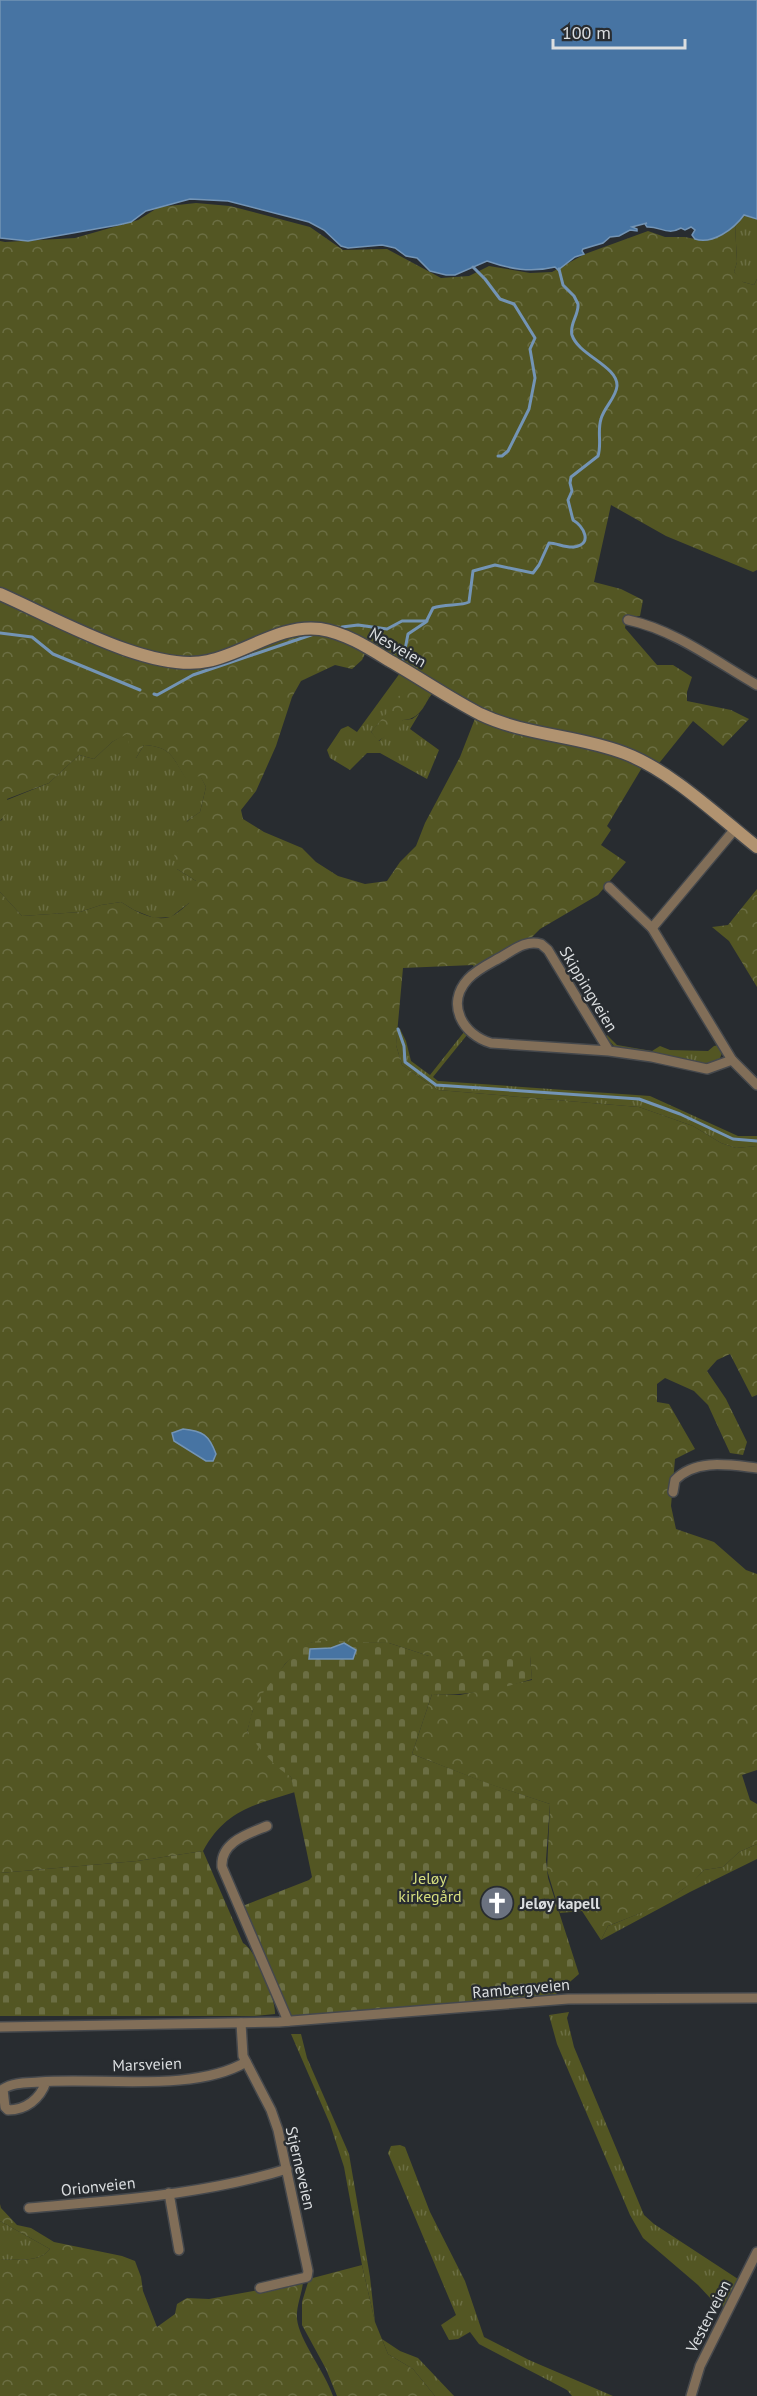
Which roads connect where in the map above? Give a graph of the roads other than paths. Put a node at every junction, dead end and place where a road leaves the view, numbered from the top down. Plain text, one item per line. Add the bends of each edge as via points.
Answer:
1 (0, 594) edge
2 (628, 620) dead end
3 (757, 686) edge
4 (735, 830) junction
5 (757, 847) edge
6 (609, 887) dead end
7 (652, 928) junction
8 (609, 1051) junction
9 (732, 1060) junction
10 (757, 1085) edge
11 (757, 1468) edge
12 (674, 1492) dead end
13 (267, 1826) dead end
14 (757, 1998) edge
15 (288, 2021) junction
16 (241, 2023) junction
17 (0, 2027) edge
18 (246, 2062) junction
19 (46, 2082) junction
20 (287, 2169) junction
21 (169, 2193) junction
22 (29, 2208) dead end
23 (179, 2250) dead end
24 (757, 2252) edge
25 (260, 2288) dead end
26 (691, 2396) edge

1 - 4 main road, Nesveien via 123,649 178,664 216,659 291,630 335,632 496,721 587,742 641,760
2 - 3 street via 655,627
4 - 5 main road, Nesveien
4 - 7 street
6 - 7 street
7 - 9 street
8 - 8 street, Skippingveien via 482,1040 463,1024 459,993 477,971 524,944 541,944
8 - 9 street, Skippingveien via 707,1069
9 - 10 street
11 - 12 street via 693,1468 675,1480
13 - 15 street via 231,1844 222,1857 222,1867
14 - 15 street, Rambergveien via 568,1999
15 - 16 street, Rambergveien
16 - 17 street, Rambergveien
16 - 18 street, Stjerneveien
18 - 19 street, Marsveien via 223,2072 183,2079
18 - 20 street, Stjerneveien via 274,2118
19 - 19 street, Marsveien via 24,2108 5,2107 3,2091 7,2086
20 - 21 street, Orionveien
20 - 25 street, Stjerneveien via 307,2277
21 - 22 street, Orionveien
21 - 23 street
24 - 26 street, Vesterveien via 700,2366

